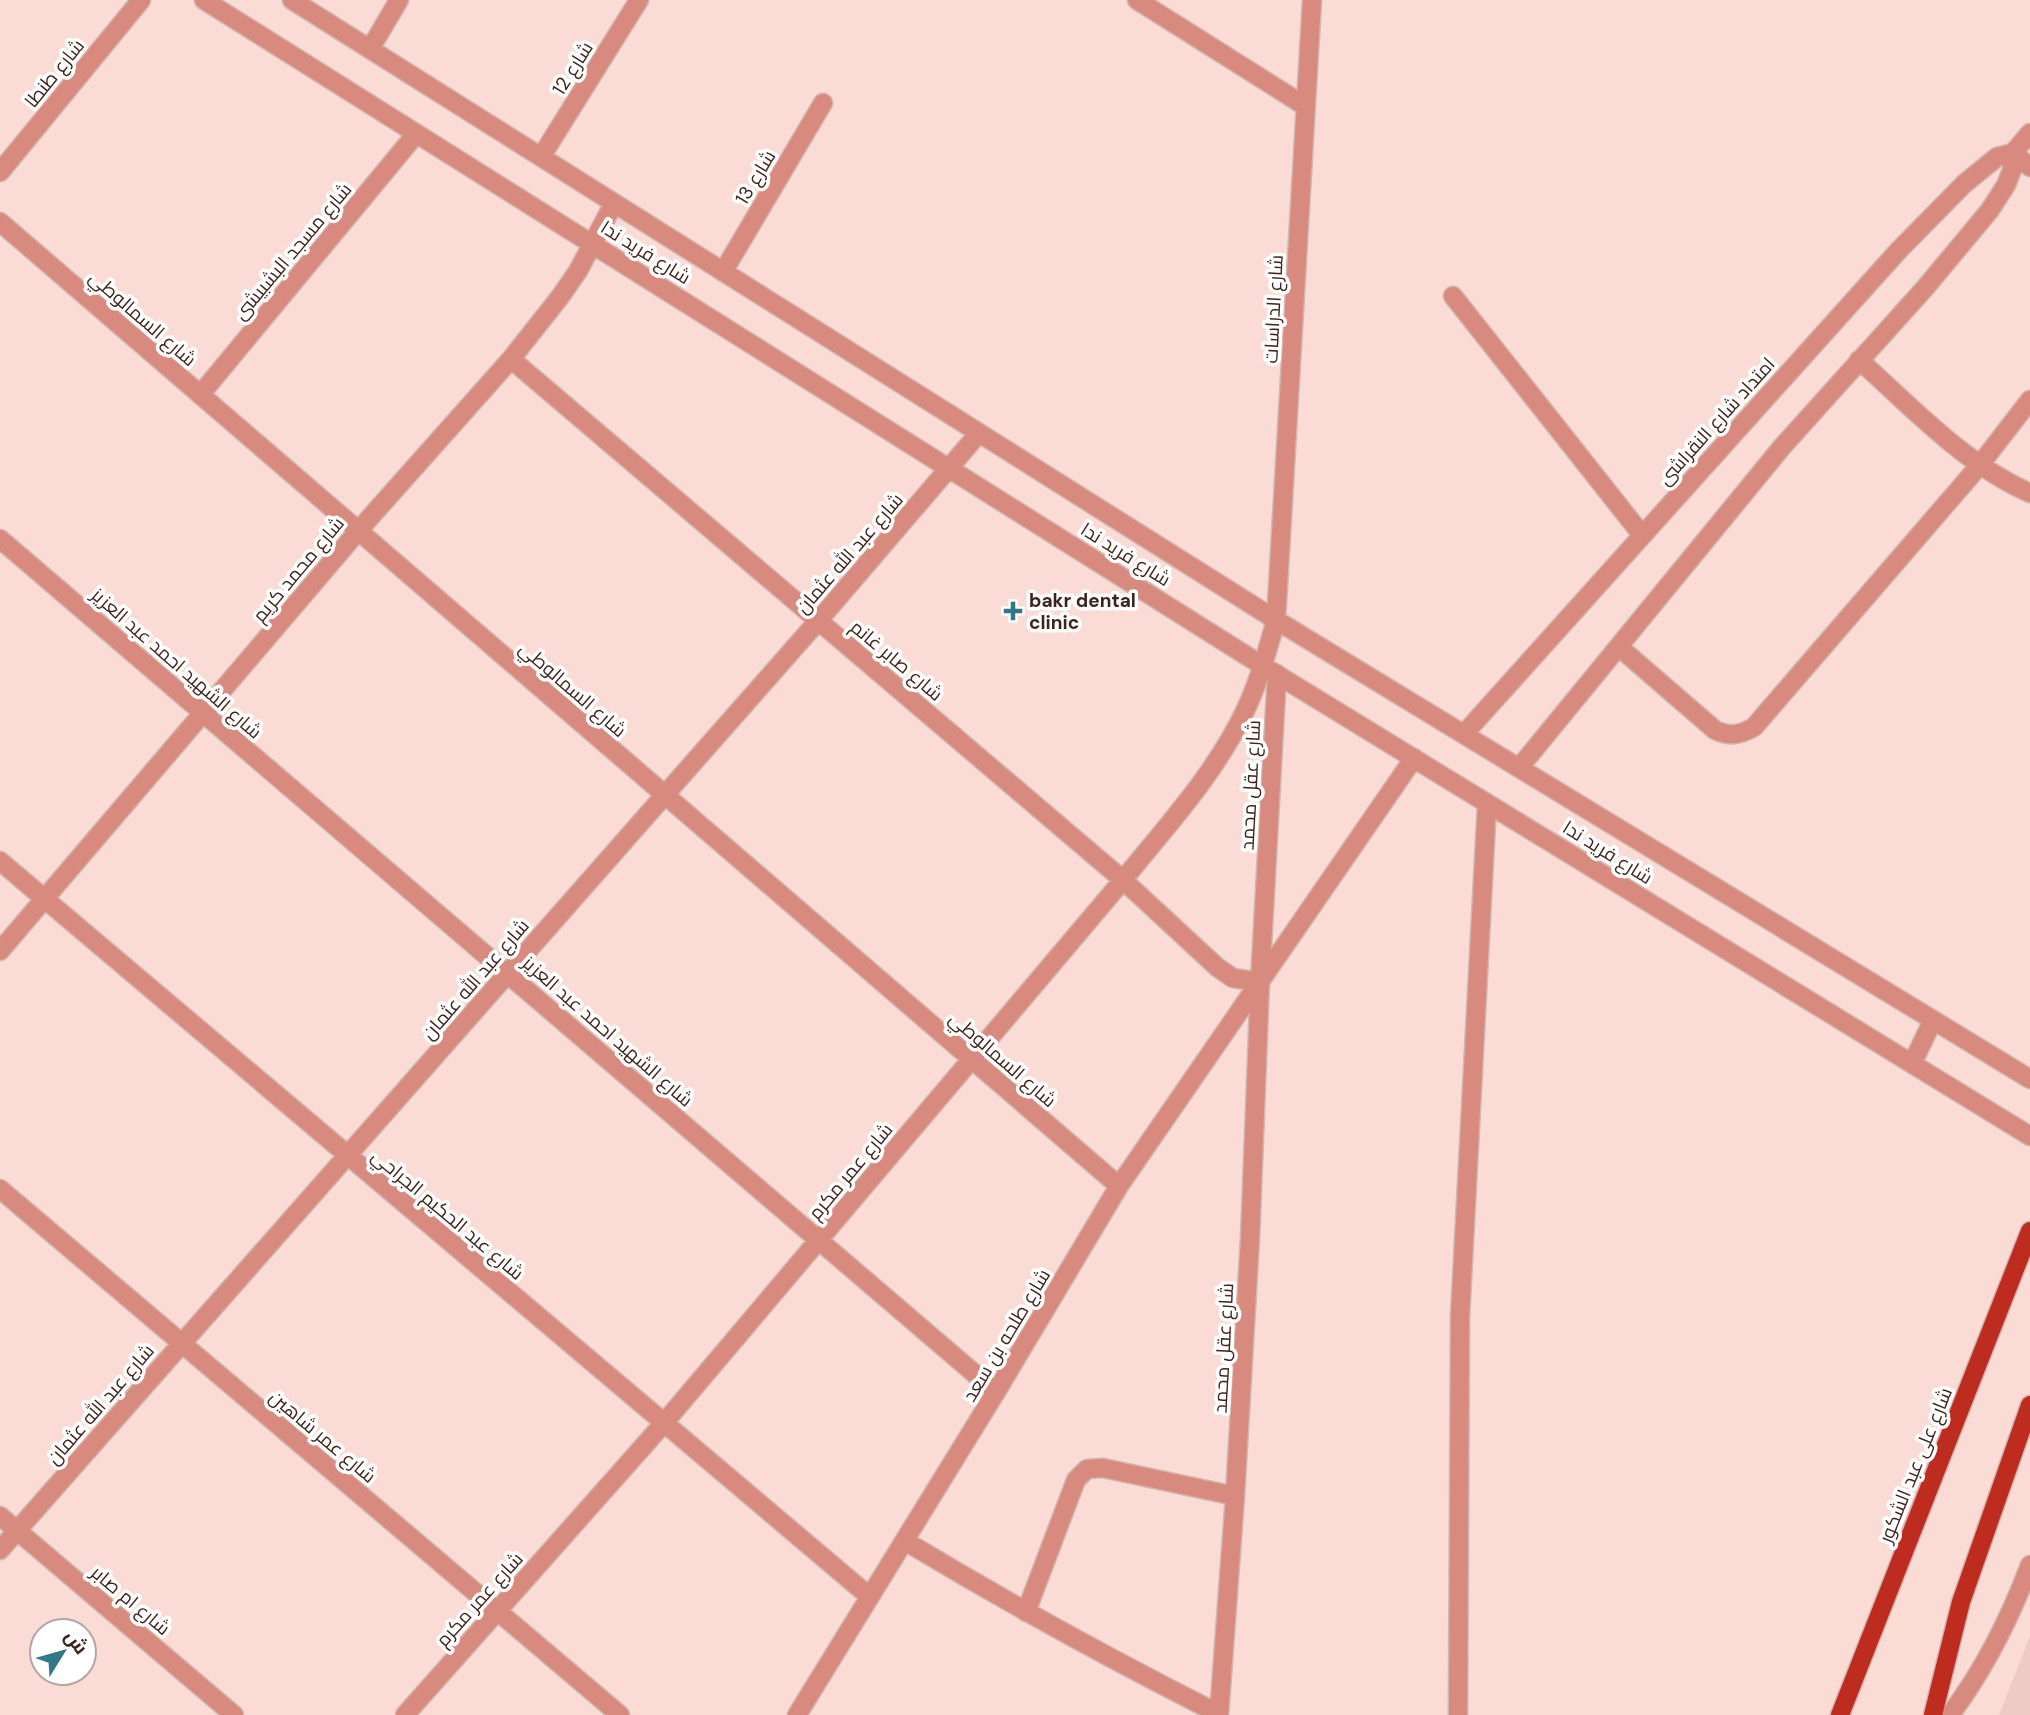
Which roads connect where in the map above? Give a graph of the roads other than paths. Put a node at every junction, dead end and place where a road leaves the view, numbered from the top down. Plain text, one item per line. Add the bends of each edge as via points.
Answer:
1 (141, 0) edge
2 (204, 0) edge
3 (292, 0) edge
4 (399, 0) edge
5 (639, 0) edge
6 (1137, 0) edge
7 (1311, 0) edge
8 (370, 49) junction
9 (823, 103) dead end
10 (1306, 106) junction
11 (416, 134) junction
12 (2030, 134) edge
13 (2013, 153) junction
14 (541, 157) junction
15 (2030, 167) edge
16 (0, 172) edge
17 (614, 204) junction
18 (0, 222) edge
19 (593, 244) junction
20 (723, 272) junction
21 (1453, 296) dead end
22 (511, 359) junction
23 (1859, 360) junction
24 (200, 395) junction
25 (2030, 400) edge
26 (979, 433) junction
27 (1979, 466) junction
28 (949, 468) junction
29 (2030, 493) edge
30 (358, 531) junction
31 (1642, 535) junction
32 (0, 539) edge
33 (1276, 620) junction
34 (818, 621) junction
35 (1619, 647) junction
36 (1270, 670) junction
37 (204, 713) junction
38 (1464, 734) junction
39 (1415, 758) junction
40 (1519, 768) junction
41 (664, 796) junction
42 (1487, 803) junction
43 (0, 861) edge
44 (1123, 880) junction
45 (45, 900) junction
46 (0, 951) edge
47 (507, 973) junction
48 (1260, 982) junction
49 (1933, 1020) junction
50 (971, 1060) junction
51 (1912, 1063) junction
52 (2030, 1079) edge
53 (2030, 1136) edge
54 (347, 1156) junction
55 (1119, 1186) junction
56 (0, 1189) edge
57 (2030, 1231) edge
58 (819, 1240) junction
59 (182, 1343) junction
60 (996, 1392) junction
61 (2030, 1405) edge
62 (664, 1423) junction
63 (1235, 1496) junction
64 (0, 1516) edge
65 (17, 1531) junction
66 (905, 1541) junction
67 (0, 1550) edge
68 (2030, 1565) edge
69 (870, 1597) junction
70 (497, 1610) junction
71 (1026, 1612) junction
72 (234, 1715) edge
73 (405, 1715) edge
74 (620, 1715) edge
75 (797, 1715) edge
76 (1219, 1715) edge
77 (1458, 1715) edge
78 (1840, 1715) edge
79 (1933, 1715) edge
80 (1950, 1715) edge

1 - 16 street, شارع طنطا
2 - 11 street, شارع فريد ندا
3 - 8 street, شارع فريد ندا
4 - 8 street
5 - 14 street, شارع 12
6 - 10 street
7 - 10 street, شارع الدراسات
8 - 14 street, شارع فريد ندا
9 - 20 street, شارع 13
10 - 33 street, شارع الدراسات
11 - 19 street, شارع فريد ندا
11 - 24 street, شارع مسجد البشبيشى
12 - 13 street, امتداد شارع النقراشى
13 - 15 street
13 - 23 street, امتداد شارع النقراشى via 2012,170 1990,210
13 - 31 street, امتداد شارع النقراشى via 1985,165 1908,241
14 - 17 street, شارع فريد ندا
17 - 19 street, شارع محمد كريم
17 - 20 street, شارع فريد ندا
18 - 24 street, شارع السمالوطي
19 - 22 street, شارع محمد كريم via 560,297
19 - 28 street, شارع فريد ندا
20 - 26 street, شارع فريد ندا
21 - 31 street
22 - 30 street, شارع محمد كريم
22 - 34 street, شارع صابر غانم
23 - 27 street
23 - 35 street, امتداد شارع النقراشى
24 - 30 street, شارع السمالوطي
25 - 27 street
26 - 28 street, شارع عبد الله عثمان
26 - 33 street, شارع فريد ندا
27 - 29 street
27 - 35 street via 1754,727 1743,733 1715,730
28 - 34 street, شارع عبد الله عثمان
28 - 36 street, شارع فريد ندا
30 - 37 street, شارع محمد كريم
30 - 41 street, شارع السمالوطي
31 - 38 street, امتداد شارع النقراشى
32 - 37 street, شارع الشهيد احمد عبد العزيز
33 - 36 street, شارع عمر مكرم
33 - 38 street, شارع فريد ندا
34 - 41 street, شارع عبد الله عثمان
34 - 44 street, شارع صابر غانم
35 - 40 street, امتداد شارع النقراشى
36 - 39 street, شارع فريد ندا
36 - 44 street, شارع عمر مكرم via 1221,754
36 - 48 street, شارع عقل محمد
37 - 45 street, شارع محمد كريم
37 - 47 street, شارع الشهيد احمد عبد العزيز
38 - 40 street, شارع فريد ندا
39 - 42 street, شارع فريد ندا
39 - 48 street
40 - 49 street, شارع فريد ندا
41 - 47 street, شارع عبد الله عثمان
41 - 50 street, شارع السمالوطي
42 - 51 street, شارع فريد ندا
42 - 77 street via 1460,1317
43 - 45 street, شارع عبد الحكيم الجراحي
44 - 48 street, شارع صابر غانم via 1225,973
44 - 50 street, شارع عمر مكرم
45 - 46 street, شارع محمد كريم
45 - 54 street, شارع عبد الحكيم الجراحي
47 - 54 street, شارع عبد الله عثمان
47 - 58 street, شارع الشهيد احمد عبد العزيز
48 - 55 street, شارع طلحه بن سعد
48 - 63 street, شارع عقل محمد
49 - 51 street
49 - 52 street, شارع فريد ندا
50 - 55 street, شارع السمالوطي
50 - 58 street, شارع عمر مكرم
51 - 53 street, شارع فريد ندا
54 - 59 street, شارع عبد الله عثمان
54 - 62 street, شارع عبد الحكيم الجراحي
55 - 60 street, شارع طلحه بن سعد
56 - 59 street, شارع عمر شاهين
57 - 78 main road, شارع على عبد الشكور
58 - 60 street, شارع الشهيد احمد عبد العزيز
58 - 62 street, شارع عمر مكرم
59 - 65 street, شارع عبد الله عثمان
59 - 70 street, شارع عمر شاهين
60 - 66 street, شارع طلحه بن سعد
61 - 79 main road via 1961,1602
62 - 69 street, شارع عبد الحكيم الجراحي
62 - 70 street, شارع عمر مكرم
63 - 71 street via 1103,1468 1087,1469 1076,1480
63 - 76 street, شارع عقل محمد
64 - 65 street, شارع ام صابر
65 - 67 street, شارع عبد الله عثمان
65 - 72 street, شارع ام صابر
66 - 69 street, شارع طلحه بن سعد
66 - 71 street
68 - 80 street via 1997,1641
69 - 75 street, شارع طلحه بن سعد
70 - 73 street, شارع عمر مكرم
70 - 74 street, شارع عمر شاهين
71 - 76 street

